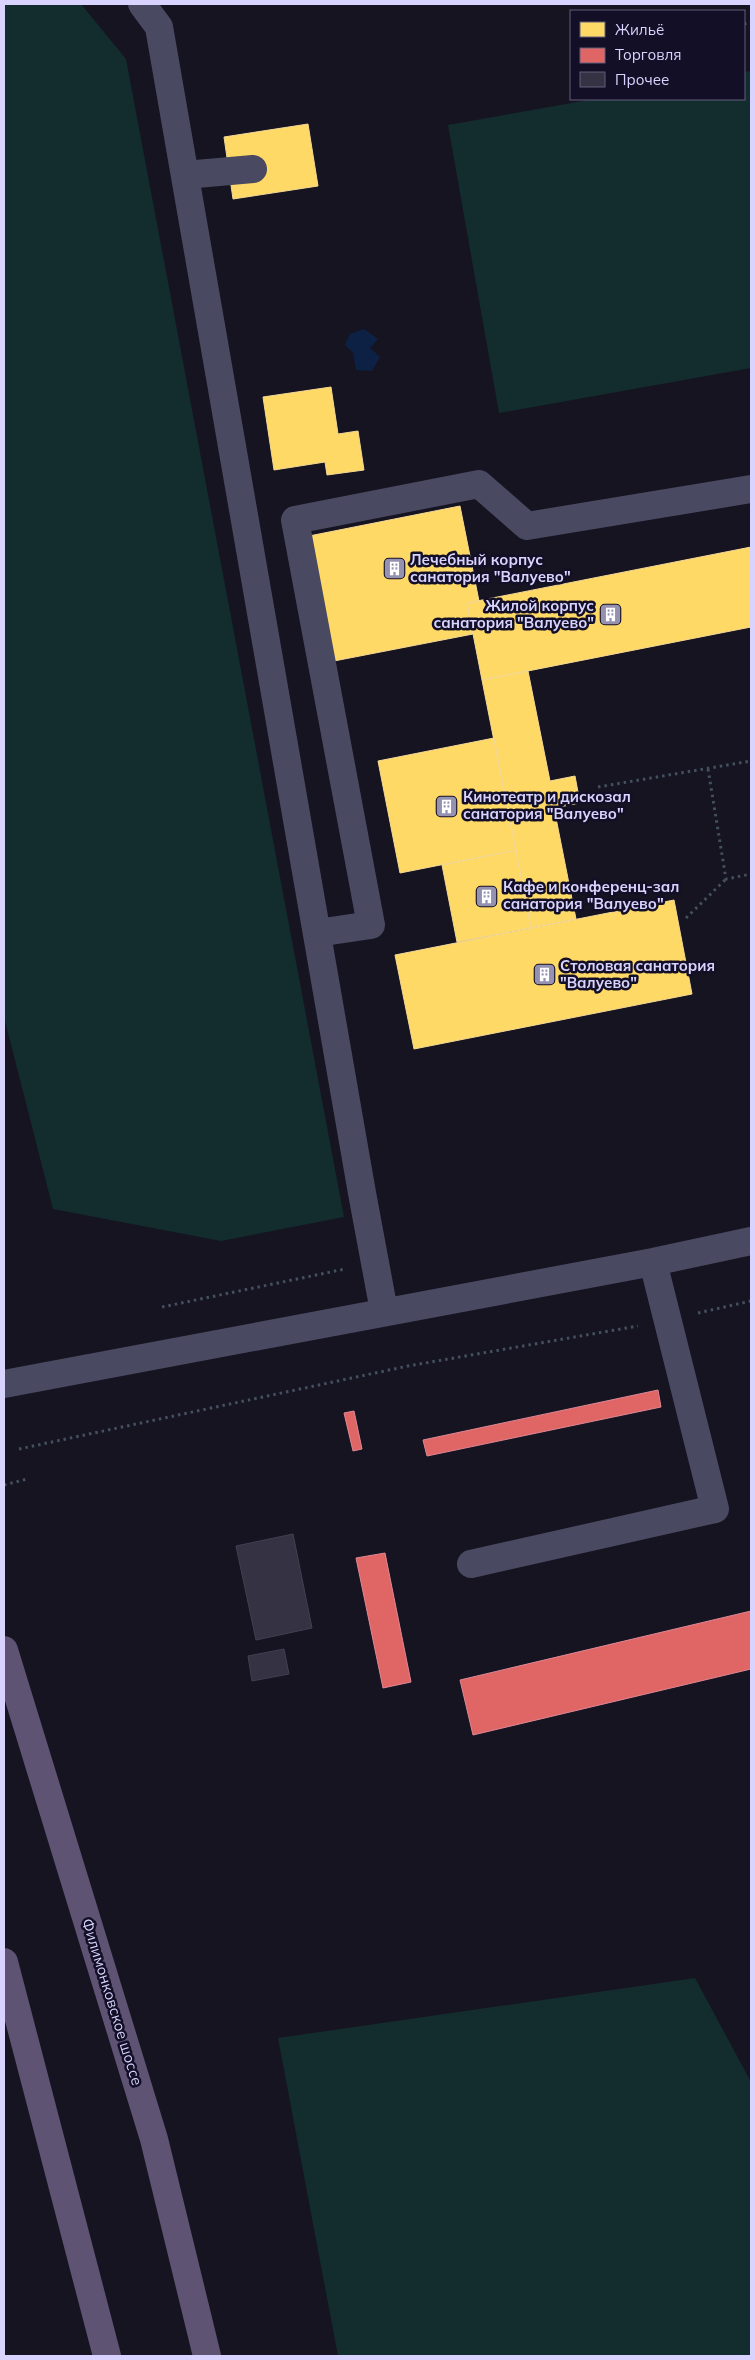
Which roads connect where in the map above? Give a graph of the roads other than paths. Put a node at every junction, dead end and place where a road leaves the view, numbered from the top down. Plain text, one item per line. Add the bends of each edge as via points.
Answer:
1 (142, 4) edge
2 (253, 169) dead end
3 (185, 176) junction
4 (751, 489) edge
5 (317, 933) junction
6 (751, 1241) edge
7 (653, 1262) junction
8 (384, 1311) junction
9 (4, 1384) edge
10 (470, 1564) dead end
11 (4, 1650) edge
12 (4, 1962) edge
13 (107, 2356) edge
14 (207, 2356) edge

1 - 3 street via 159,27
2 - 3 street
3 - 5 street
4 - 5 street via 527,526 479,484 295,520 371,925
5 - 8 street
6 - 7 street
7 - 8 street
7 - 10 street via 715,1509
8 - 9 street
11 - 14 main road, Филимонковское шоссе via 154,2140
12 - 13 main road

